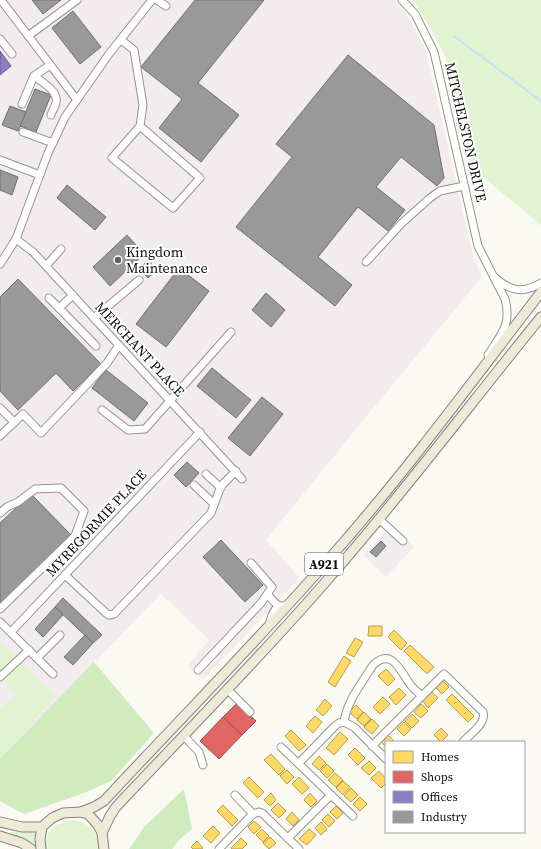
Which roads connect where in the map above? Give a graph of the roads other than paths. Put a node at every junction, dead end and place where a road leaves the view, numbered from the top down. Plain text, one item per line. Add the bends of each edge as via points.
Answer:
1 (1, 0) edge
2 (77, 0) edge
3 (152, 0) edge
4 (157, 0) edge
5 (402, 0) edge
6 (166, 6) dead end
7 (28, 36) junction
8 (0, 39) edge
9 (121, 40) junction
10 (12, 54) dead end
11 (50, 65) junction
12 (34, 76) junction
13 (77, 100) junction
14 (22, 104) dead end
15 (51, 115) dead end
16 (140, 126) junction
17 (23, 132) dead end
18 (53, 144) junction
19 (0, 160) edge
20 (40, 175) junction
21 (464, 186) junction
22 (16, 239) junction
23 (60, 249) dead end
24 (366, 262) dead end
25 (0, 263) edge
26 (46, 266) junction
27 (493, 276) junction
28 (139, 280) dead end
29 (541, 283) edge
30 (541, 292) edge
31 (73, 295) junction
32 (49, 298) dead end
33 (59, 308) junction
34 (541, 317) edge
35 (94, 318) junction
36 (231, 332) dead end
37 (96, 346) dead end
38 (119, 346) junction
39 (476, 376) junction
40 (170, 401) junction
41 (0, 408) edge
42 (102, 410) dead end
43 (14, 422) junction
44 (200, 432) junction
45 (0, 436) edge
46 (236, 471) junction
47 (206, 474) dead end
48 (242, 479) dead end
49 (194, 485) dead end
50 (221, 488) junction
51 (214, 504) junction
52 (0, 513) edge
53 (379, 519) junction
54 (403, 541) dead end
55 (251, 563) dead end
56 (65, 575) junction
57 (268, 595) junction
58 (288, 604) junction
59 (277, 605) junction
60 (0, 609) edge
61 (0, 622) edge
62 (269, 625) junction
63 (11, 632) junction
64 (60, 636) dead end
65 (29, 650) junction
66 (37, 658) junction
67 (198, 670) dead end
68 (53, 674) dead end
69 (0, 677) edge
70 (227, 689) junction
71 (422, 696) junction
72 (250, 712) dead end
73 (344, 722) junction
74 (183, 735) junction
75 (463, 741) edge
76 (372, 746) junction
77 (281, 747) dead end
78 (385, 758) edge
79 (299, 763) junction
80 (203, 765) dead end
81 (235, 795) dead end
82 (331, 795) junction
83 (81, 812) junction
84 (253, 814) junction
85 (353, 816) dead end
86 (0, 822) edge
87 (42, 827) junction
88 (102, 833) junction
89 (0, 836) edge
90 (288, 838) junction
91 (31, 849) edge
92 (41, 849) edge
93 (104, 849) edge
94 (219, 849) edge
95 (300, 849) edge

1 - 7 street
2 - 7 street
3 - 9 street
4 - 6 street
5 - 21 street, MITCHELSTON DRIVE via 415,14 434,52
7 - 11 street
8 - 10 street
9 - 13 street
9 - 16 street via 134,50 143,105
11 - 12 street
11 - 13 street
12 - 14 street
12 - 15 street via 55,94 56,102
13 - 18 street via 65,117
16 - 16 street via 200,178 173,208 112,158
17 - 18 street
18 - 20 street
19 - 20 street
20 - 22 street
21 - 24 street via 440,191 430,198 402,223
21 - 27 street, MITCHELSTON DRIVE via 478,246
22 - 25 street
22 - 26 street, MERCHANT PLACE
23 - 26 street
26 - 31 street, MERCHANT PLACE
27 - 29 street via 499,282 516,290 527,289
27 - 39 street, MITCHELSTON DRIVE via 505,299 507,321
28 - 35 street
30 - 39 main road, A921
31 - 33 street
31 - 35 street, MERCHANT PLACE
32 - 33 street
33 - 37 street
34 - 53 main road, A921
35 - 38 street, MERCHANT PLACE
36 - 40 street
38 - 40 street, MERCHANT PLACE
38 - 43 street via 107,363 41,433 22,414
39 - 58 main road, A921 via 381,497
40 - 42 street via 145,429 128,430
40 - 44 street, MERCHANT PLACE
41 - 43 street
43 - 45 street
44 - 46 street, MERCHANT PLACE
44 - 56 street, MYREGORMIE PLACE
46 - 48 street, MERCHANT PLACE
46 - 50 street
47 - 50 street
49 - 51 street
50 - 51 street
51 - 56 street via 211,513 114,614 106,613
52 - 60 street via 34,489 61,488 84,511 75,536
53 - 54 street
53 - 70 main road, A921 via 324,585
55 - 57 street via 272,587
56 - 63 street, MYREGORMIE PLACE
57 - 59 street
57 - 67 street
58 - 59 street via 283,607
58 - 62 main road, A921
59 - 62 street
61 - 63 street
62 - 83 main road, A921 via 104,801
63 - 65 street
64 - 66 street
65 - 66 street
65 - 69 street
66 - 68 street
70 - 72 street
70 - 74 main road, A921
71 - 73 street via 411,686 394,662 384,658 373,666 347,709
71 - 75 street via 444,674 483,712 483,721
71 - 76 street
73 - 76 street via 354,727
73 - 79 street via 335,726
74 - 80 street via 199,752
74 - 88 main road, A921 via 116,808
76 - 78 street
77 - 79 street
79 - 82 street
81 - 84 street
82 - 85 street
82 - 90 street
83 - 87 main road, A921 via 63,813
83 - 88 main road via 88,814
84 - 90 street via 262,813
84 - 94 street
86 - 87 main road via 22,827
87 - 92 main road
88 - 93 main road
89 - 91 main road via 22,843
90 - 95 street

